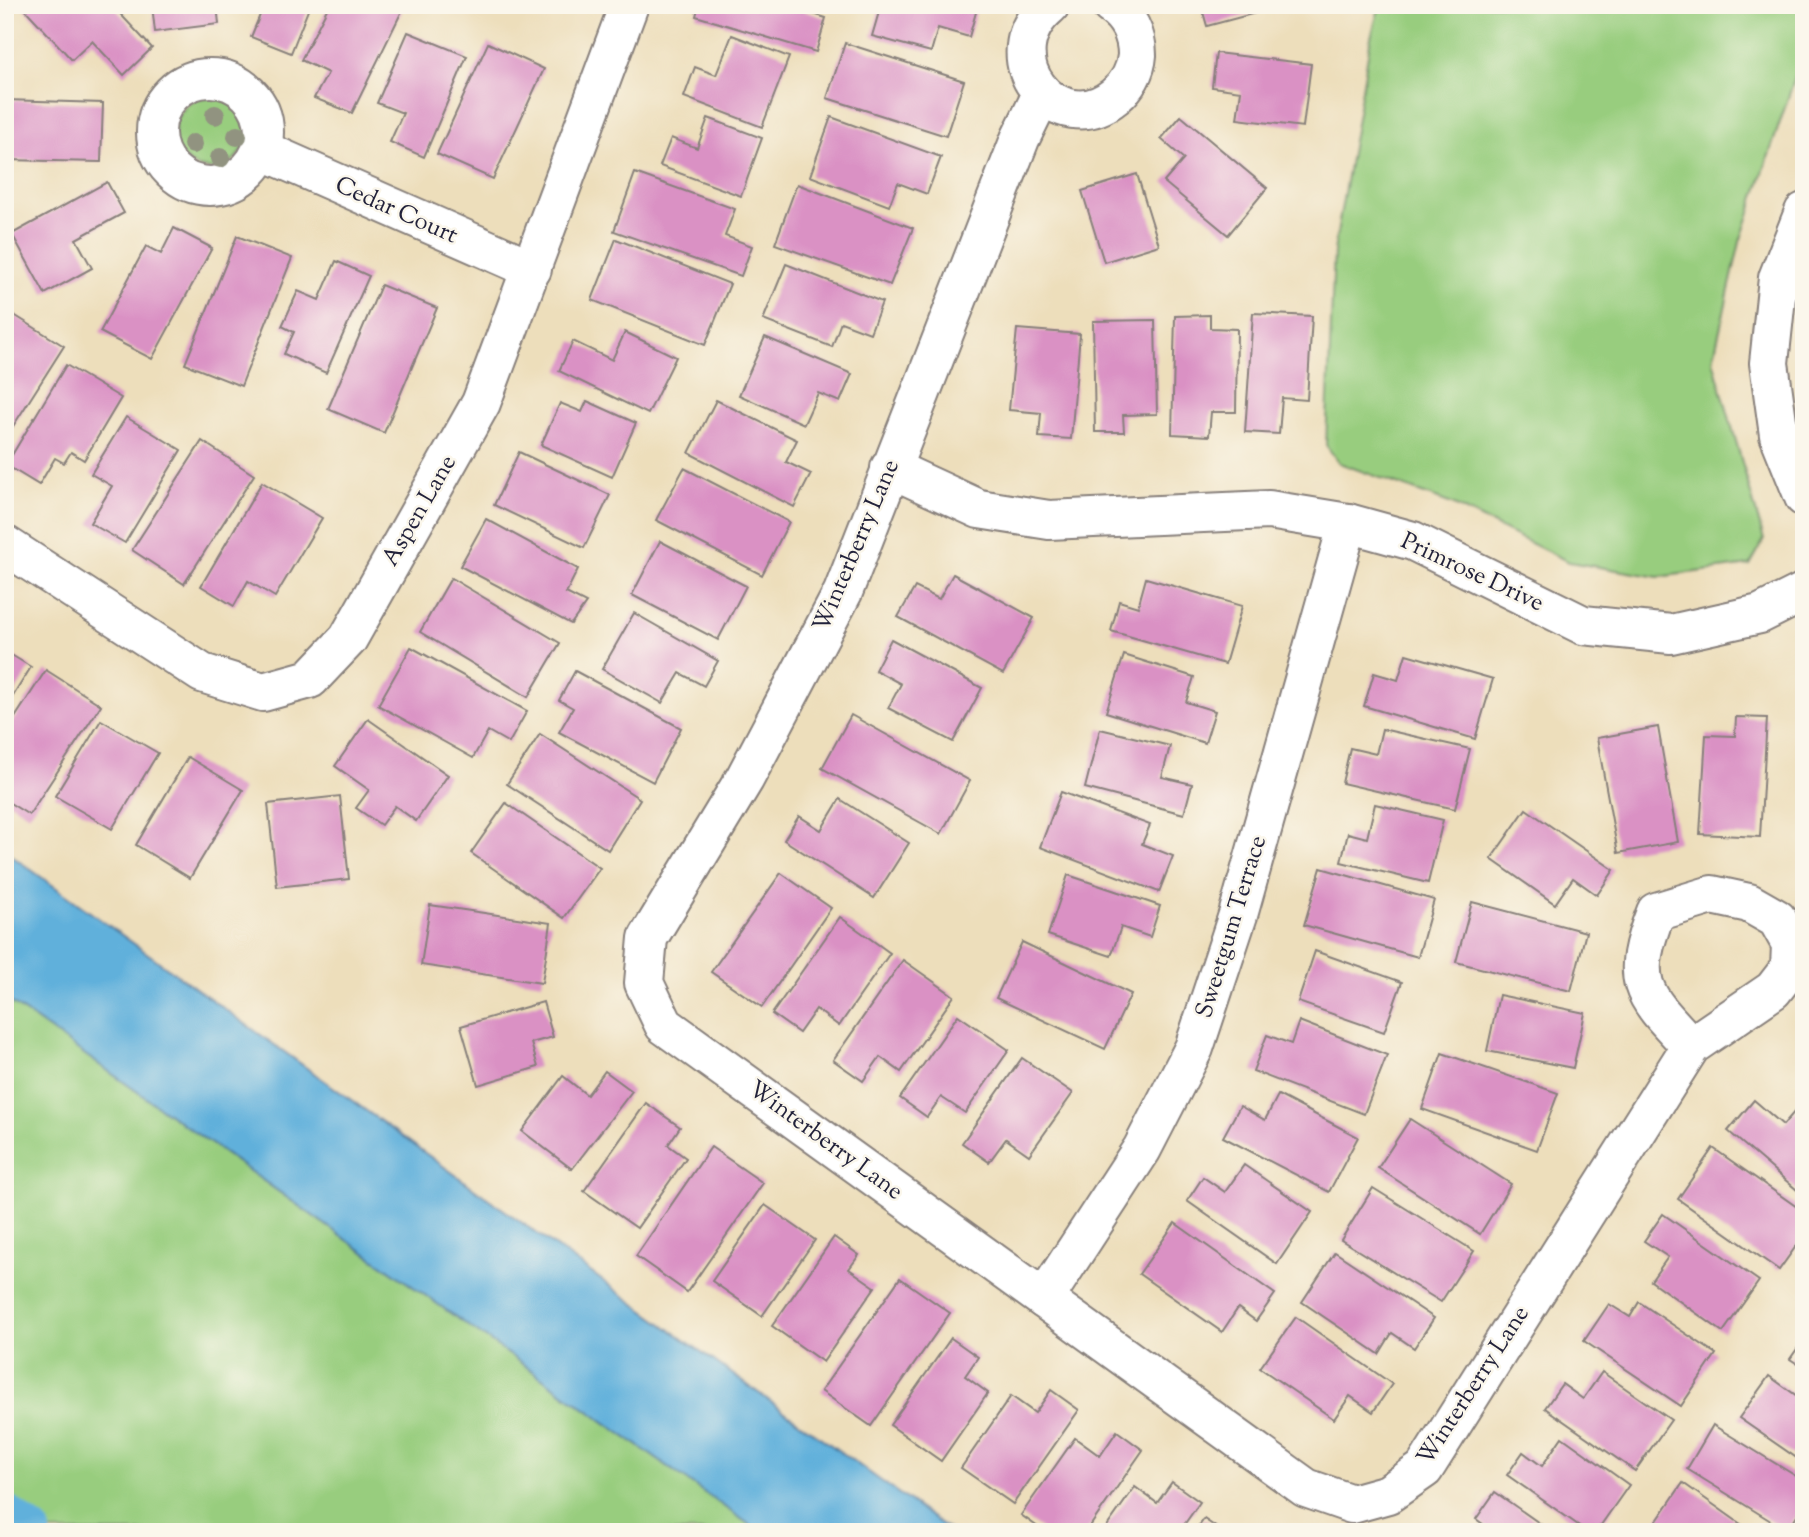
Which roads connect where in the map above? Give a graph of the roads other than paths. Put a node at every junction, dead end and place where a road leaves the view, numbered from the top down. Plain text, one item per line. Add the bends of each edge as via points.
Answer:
1 (629, 5) edge
2 (1050, 5) edge
3 (1111, 5) edge
4 (1042, 94) junction
5 (262, 150) dead end
6 (1804, 212) edge
7 (532, 269) junction
8 (890, 468) junction
9 (1804, 497) edge
10 (1348, 523) junction
11 (5, 545) edge
12 (1804, 592) edge
13 (1691, 1046) dead end
14 (1044, 1299) junction

1 - 7 street, Aspen Lane
2 - 4 street via 1029,30 1025,46 1031,81
3 - 4 street via 1130,24 1136,40 1135,66 1122,90 1092,108 1074,109
4 - 8 street, Winterberry Lane via 1020,138
5 - 7 street, Cedar Court
6 - 9 street via 1778,278 1769,363 1779,435
7 - 11 street, Aspen Lane via 481,403 348,639 310,679 263,692 202,673
8 - 10 street, Primrose Drive via 979,509 1049,520 1269,510
8 - 14 street, Winterberry Lane via 844,592 745,778 649,938 645,983 664,1025
10 - 12 street, Primrose Drive via 1413,541 1583,625 1671,634 1760,614
10 - 14 street, Sweetgum Terrace via 1238,915 1194,1048 1142,1149
13 - 14 street, Winterberry Lane via 1424,1469 1388,1494 1352,1504 1306,1488

